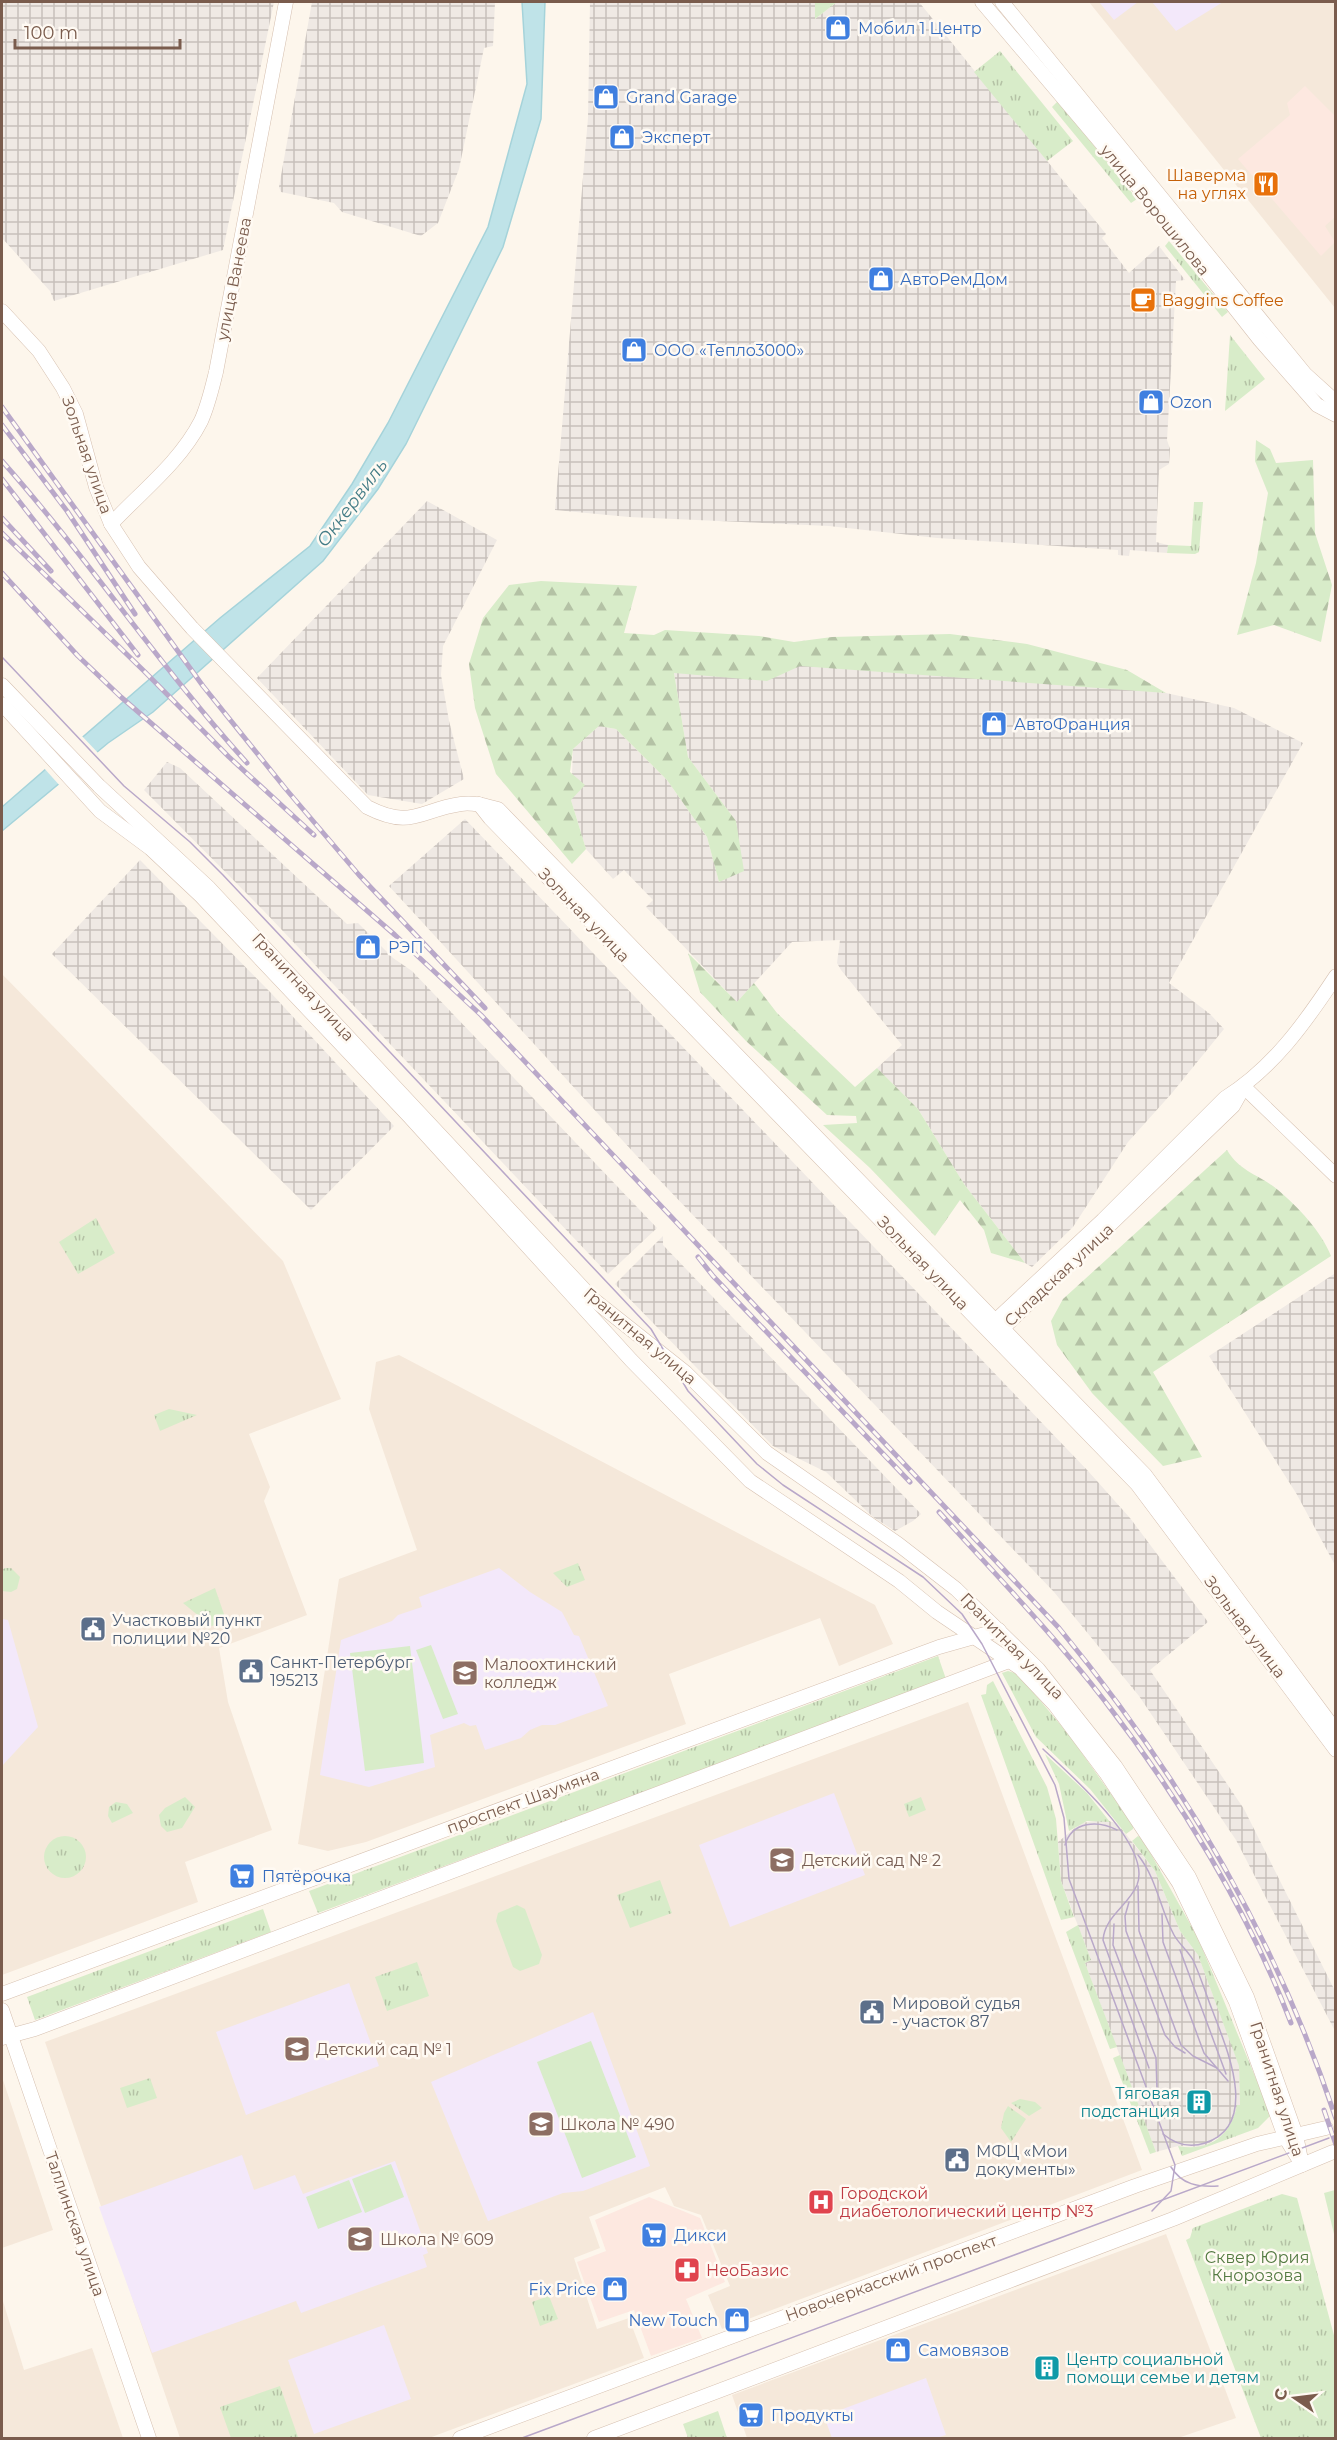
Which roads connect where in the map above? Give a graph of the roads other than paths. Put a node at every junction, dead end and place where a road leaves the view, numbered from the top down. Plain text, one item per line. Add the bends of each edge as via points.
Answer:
1 (286, 2) edge
2 (982, 2) edge
3 (1002, 2) edge
4 (2, 311) edge
5 (1335, 410) edge
6 (111, 524) junction
7 (2, 685) edge
8 (2, 705) edge
9 (1335, 976) edge
10 (1244, 1087) junction
11 (1335, 1176) edge
12 (996, 1327) junction
13 (999, 1630) junction
14 (976, 1638) junction
15 (993, 1650) junction
16 (1009, 1660) junction
17 (977, 1674) junction
18 (1335, 1731) edge
19 (1335, 1750) edge
20 (2, 1994) edge
21 (2, 2010) edge
22 (6, 2037) edge
23 (1326, 2128) dead end
24 (1291, 2136) junction
25 (1333, 2152) dead end
26 (1302, 2165) junction
27 (149, 2439) edge
28 (460, 2439) edge
29 (594, 2439) edge

1 - 6 street, улица Ванеева via 216,372 202,419 170,464
2 - 5 street, улица Ворошилова via 1317,405
3 - 5 street, улица Ворошилова
4 - 6 street, Зольная улица via 39,351 63,388 76,414 96,487
6 - 12 street, Зольная улица via 139,567 192,628 367,807 391,818 407,818 461,804 498,810
7 - 13 street, Гранитная улица via 99,786 209,888 594,1300 686,1374 767,1453 898,1544 956,1589
8 - 14 street, Гранитная улица via 100,810 150,848 201,896 409,1116 631,1360 750,1481
9 - 10 street, Складская улица via 1289,1043
10 - 11 street
10 - 12 street, Складская улица via 1233,1106
12 - 18 street, Зольная улица via 1161,1495
12 - 19 street, Зольная улица via 1137,1484
13 - 14 street, проспект Шаумяна
13 - 15 street
13 - 24 street, Гранитная улица via 1063,1698 1115,1766 1189,1877 1246,1997
14 - 15 street, Гранитная улица
14 - 20 street, проспект Шаумяна via 939,1647
15 - 16 street, Гранитная улица
15 - 17 street
16 - 17 street
16 - 24 street, Гранитная улица via 1055,1705 1179,1883 1236,2002
17 - 22 street
21 - 22 street, Таллинская улица
22 - 27 street, Таллинская улица
23 - 24 street, Новочеркасский проспект
24 - 26 street, Гранитная улица
24 - 28 street, Новочеркасский проспект via 1135,2186
25 - 26 street
26 - 29 street via 1162,2223

